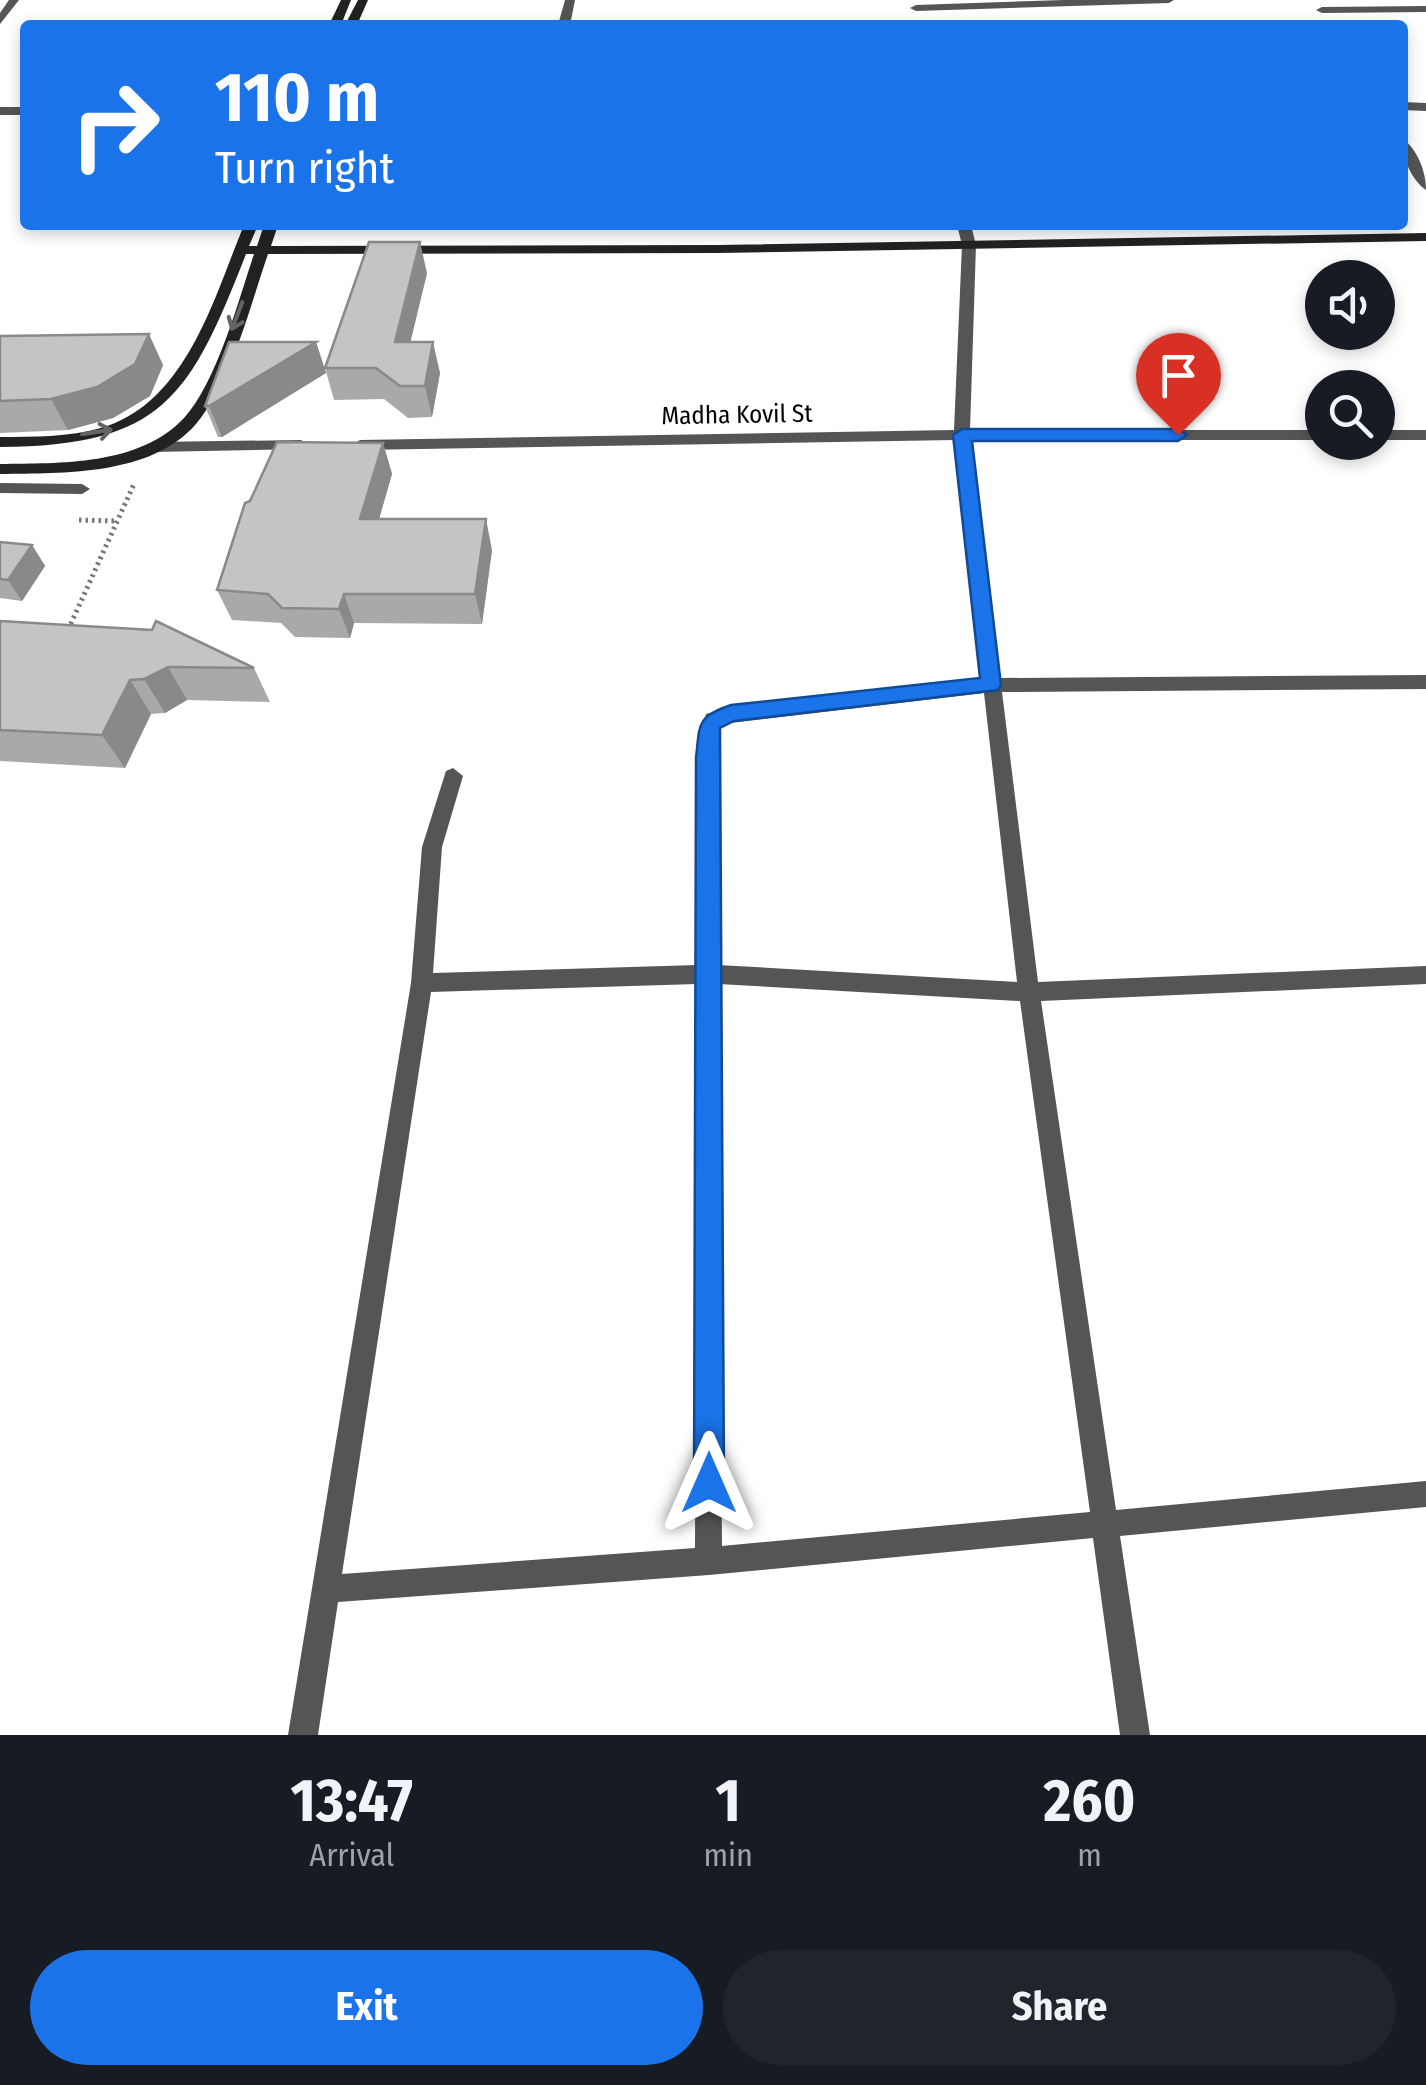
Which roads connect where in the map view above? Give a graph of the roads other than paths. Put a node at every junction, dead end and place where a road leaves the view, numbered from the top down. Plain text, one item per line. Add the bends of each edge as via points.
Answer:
1 (14, 0) edge
2 (1169, 0) edge
3 (916, 4) edge
4 (1319, 5) edge
5 (1426, 9) edge
6 (0, 21) edge
7 (1408, 153) edge
8 (1426, 186) edge
9 (249, 230) edge
10 (270, 230) edge
11 (965, 230) edge
12 (1426, 237) edge
13 (969, 245) junction
14 (240, 250) junction
15 (262, 250) junction
16 (962, 435) junction
17 (1305, 435) edge
18 (1395, 435) edge
19 (1426, 435) edge
20 (0, 442) edge
21 (312, 445) edge
22 (332, 445) edge
23 (153, 447) junction
24 (0, 469) edge
25 (0, 488) edge
26 (82, 489) dead end
27 (1426, 682) edge
28 (991, 685) junction
29 (453, 776) dead end
30 (708, 974) junction
31 (1426, 975) edge
32 (422, 984) junction
33 (1029, 992) junction
34 (1426, 1494) edge
35 (1104, 1522) junction
36 (709, 1561) junction
37 (326, 1589) junction
38 (303, 1735) edge
39 (1135, 1735) edge

1 - 6 street
2 - 3 street
4 - 5 street
7 - 8 street
9 - 14 street
10 - 15 street
11 - 13 street
12 - 13 street
13 - 15 street
13 - 16 street
14 - 15 street
20 -> 14 street via 112,430 156,406 212,322
15 -> 23 street via 209,388 191,420
16 - 17 street, Madha Kovil St
16 - 22 street, Madha Kovil St
16 - 28 street
18 - 19 street
21 - 23 street
23 - 24 street via 102,462
25 - 26 street
27 - 28 street
28 - 30 street via 713,719 707,758
28 - 33 street
29 - 32 street via 432,847
30 - 32 street
30 - 33 street
30 - 36 street
31 - 33 street
32 - 37 street
33 - 35 street
34 - 35 street
35 - 36 street
35 - 39 street
36 - 37 street
37 - 38 street

